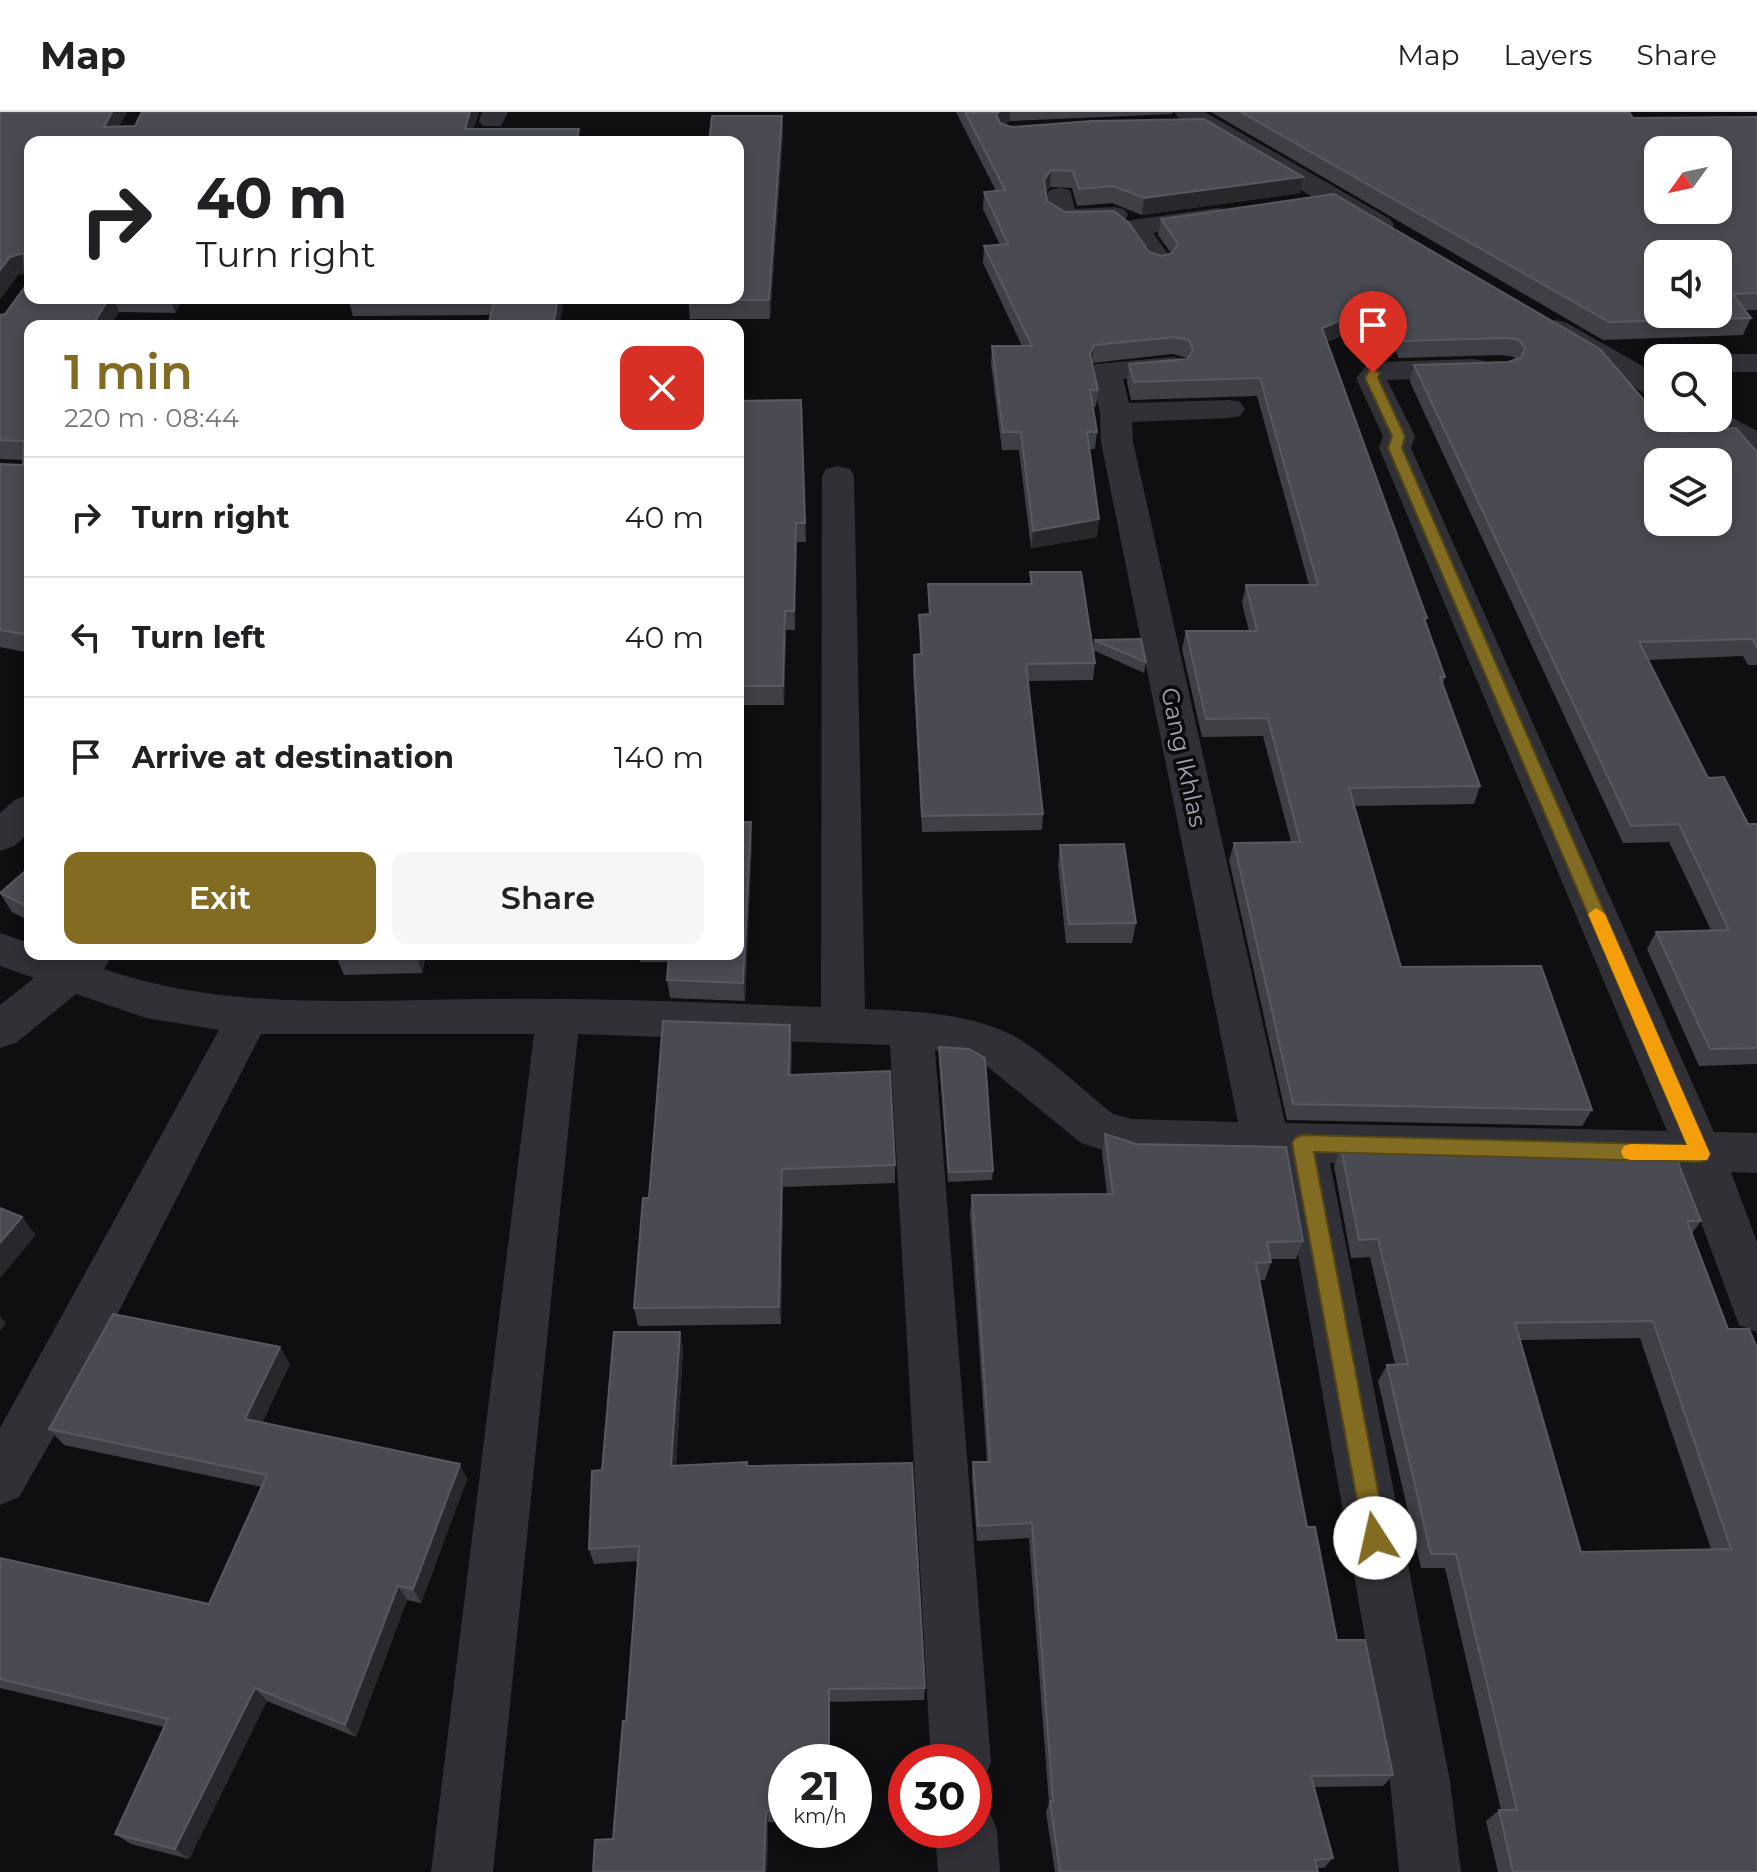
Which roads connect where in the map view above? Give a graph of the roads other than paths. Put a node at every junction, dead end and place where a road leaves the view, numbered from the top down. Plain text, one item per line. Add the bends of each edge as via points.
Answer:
1 (1185, 120) edge
2 (1060, 196) edge
3 (1335, 199) junction
4 (1291, 205) edge
5 (1247, 211) edge
6 (1138, 227) junction
7 (1404, 240) edge
8 (1159, 261) edge
9 (1528, 312) edge
10 (1610, 361) junction
11 (1644, 362) edge
12 (1732, 363) edge
13 (1757, 363) edge
14 (1173, 366) edge
15 (1502, 367) edge
16 (1644, 380) edge
17 (1229, 409) edge
18 (1116, 413) junction
19 (1732, 430) edge
20 (1757, 444) edge
21 (838, 476) dead end
22 (24, 814) edge
23 (0, 836) edge
24 (0, 949) edge
25 (24, 954) edge
26 (57, 960) edge
27 (83, 965) edge
28 (558, 1016) junction
29 (248, 1017) junction
30 (843, 1025) junction
31 (911, 1029) junction
32 (0, 1030) edge
33 (1284, 1143) junction
34 (1757, 1153) edge
35 (1700, 1154) junction
36 (1757, 1309) edge
37 (0, 1479) edge
38 (960, 1744) edge
39 (967, 1848) edge
40 (462, 1872) edge
41 (969, 1872) edge
42 (1430, 1872) edge

1 - 3 street
2 - 6 street via 1067,218 1112,214
3 - 4 street
3 - 7 street
5 - 6 street
6 - 8 street
9 - 10 street
10 - 11 street
10 - 16 street
12 - 13 street
14 - 18 street, Gang Ikhlas via 1106,371
15 - 35 street via 1379,371 1371,378 1399,436 1395,448
17 - 18 street
18 - 33 street, Gang Ikhlas via 1117,442
19 - 20 street
21 - 30 street
22 - 23 street
24 - 25 street
26 - 27 street
27 - 29 street via 146,1001
27 - 32 street
28 - 29 street
28 - 30 street
28 - 40 street
29 - 37 street
30 - 31 street
31 - 33 street via 976,1039 998,1049 1098,1129 1132,1139
31 - 38 street
33 - 35 street
33 - 42 street, Gang Ikhlas via 1420,1781
34 - 35 street
35 - 36 street
39 - 41 street

